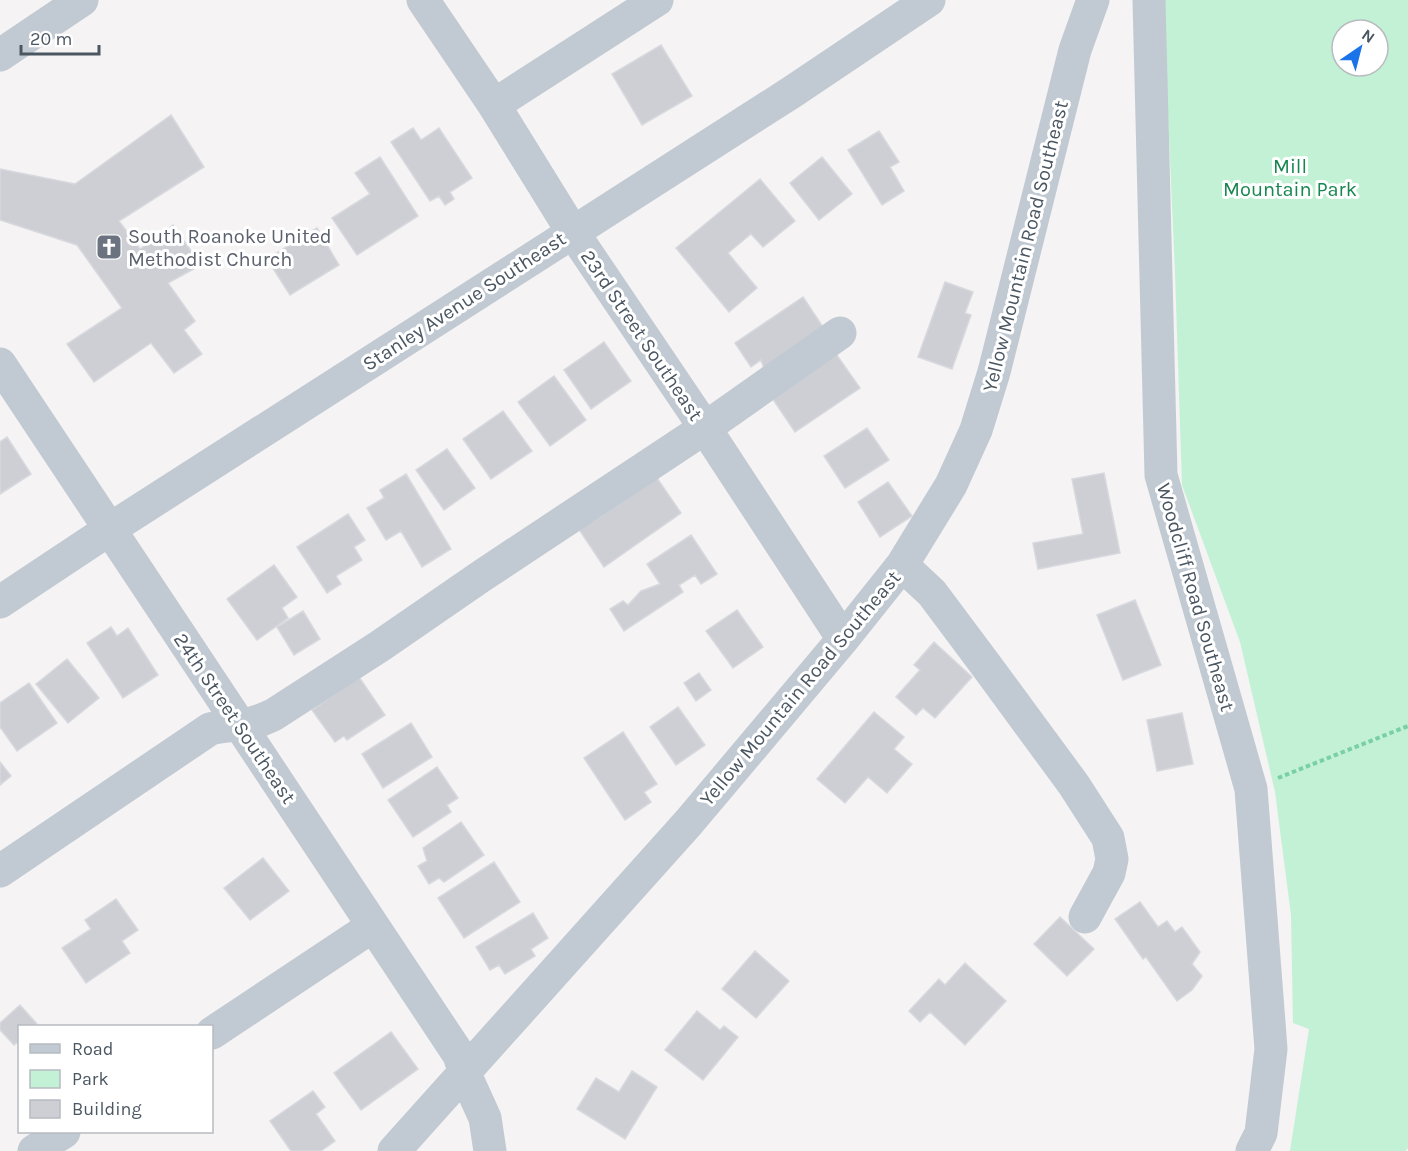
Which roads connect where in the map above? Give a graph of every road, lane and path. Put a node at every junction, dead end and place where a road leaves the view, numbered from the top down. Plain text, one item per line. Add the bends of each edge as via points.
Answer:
1 (82, 0) edge
2 (423, 0) edge
3 (657, 0) edge
4 (929, 0) edge
5 (1149, 0) edge
6 (1088, 3) edge
7 (616, 11) edge
8 (0, 55) edge
9 (494, 105) junction
10 (572, 231) junction
11 (840, 333) dead end
12 (0, 364) edge
13 (705, 428) junction
14 (110, 529) junction
15 (902, 565) junction
16 (0, 602) edge
17 (843, 639) junction
18 (240, 725) junction
19 (1408, 726) edge
20 (1251, 789) junction
21 (0, 871) edge
22 (1085, 917) dead end
23 (373, 926) junction
24 (213, 1032) edge
25 (465, 1074) junction
26 (61, 1133) edge
27 (34, 1151) edge
28 (394, 1151) edge
29 (490, 1151) edge
30 (1252, 1151) edge

1 - 8 street
2 - 9 street, 23rd Street Southeast
3 - 7 street
4 - 10 street, Stanley Avenue Southeast
5 - 20 street, Woodcliff Road Southeast via 1161,475
6 - 15 street, Yellow Mountain Road Southeast via 976,430 951,485
7 - 9 street
9 - 10 street, 23rd Street Southeast
10 - 13 street, 23rd Street Southeast
10 - 14 street, Stanley Avenue Southeast
11 - 13 street
12 - 14 street, 24th Street Southeast
13 - 17 street, 23rd Street Southeast
13 - 18 street via 273,715
14 - 16 street, Stanley Avenue Southeast
14 - 18 street, 24th Street Southeast
15 - 17 street, Yellow Mountain Road Southeast
15 - 22 street via 932,593 1074,785 1108,838 1112,860 1109,873
17 - 25 street, Yellow Mountain Road Southeast via 688,822
18 - 21 street via 210,729
18 - 23 street, 24th Street Southeast
19 - 20 path
20 - 30 street, Woodcliff Road Southeast via 1271,1049 1261,1133
23 - 24 street
23 - 25 street, 24th Street Southeast via 459,1054
25 - 28 street, Yellow Mountain Road Southeast
25 - 29 street, 24th Street Southeast via 484,1118
26 - 27 street

